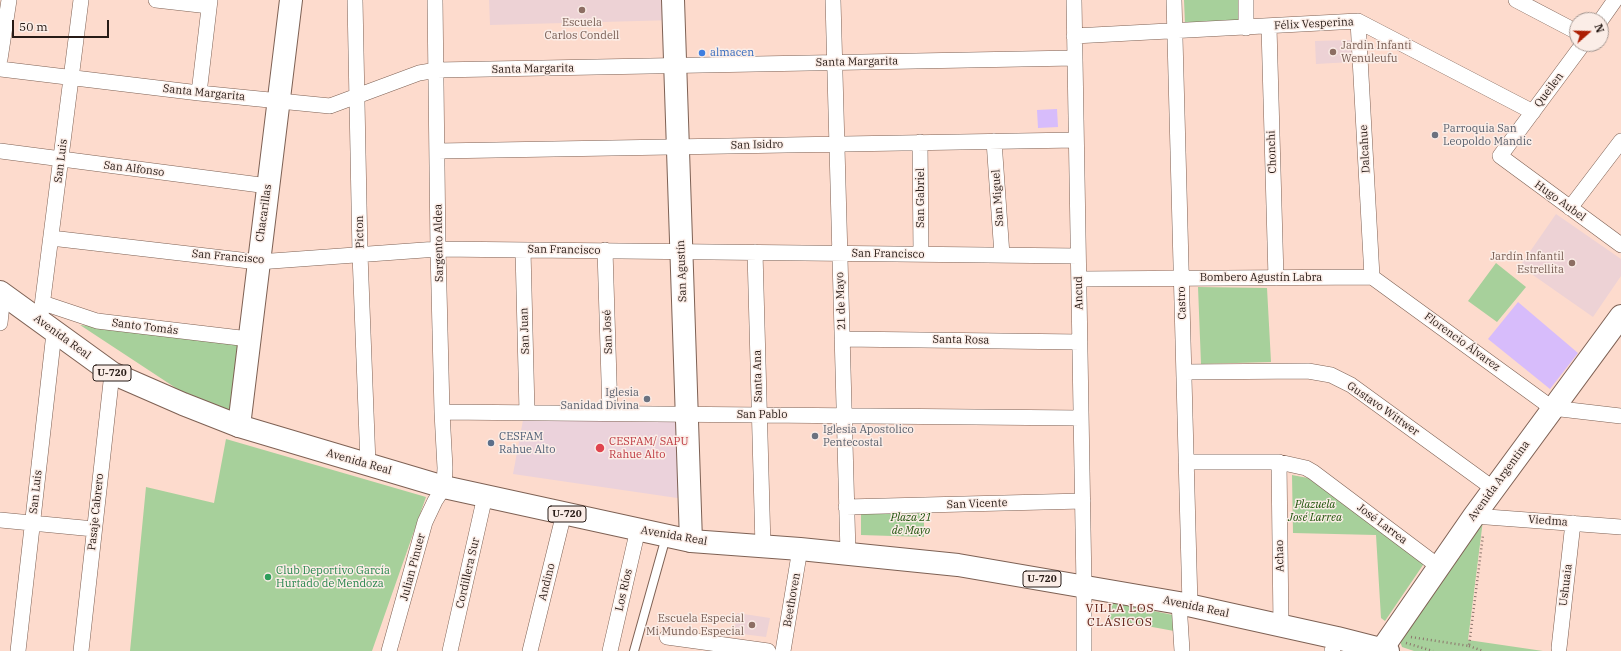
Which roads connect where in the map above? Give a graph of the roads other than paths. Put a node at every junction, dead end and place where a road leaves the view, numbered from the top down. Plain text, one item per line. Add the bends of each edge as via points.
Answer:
1 (9, 0) edge
2 (81, 0) edge
3 (156, 0) edge
4 (291, 0) edge
5 (356, 0) edge
6 (435, 0) edge
7 (673, 0) edge
8 (833, 0) edge
9 (1074, 0) edge
10 (1174, 0) edge
11 (1246, 0) edge
12 (1516, 0) edge
13 (1615, 0) edge
14 (209, 3) edge
15 (1606, 12) edge
16 (1358, 21) junction
17 (1269, 27) junction
18 (1246, 28) junction
19 (1569, 28) edge
20 (1174, 31) junction
21 (1074, 36) junction
22 (1577, 52) edge
23 (1075, 58) junction
24 (0, 59) edge
25 (834, 62) junction
26 (675, 66) junction
27 (0, 69) edge
28 (437, 70) junction
29 (71, 77) junction
30 (199, 93) junction
31 (358, 95) junction
32 (278, 101) junction
33 (1533, 112) junction
34 (1076, 140) junction
35 (994, 141) junction
36 (1621, 141) edge
37 (920, 142) junction
38 (836, 144) junction
39 (678, 147) junction
40 (0, 151) edge
41 (438, 151) junction
42 (1500, 156) joint
43 (61, 159) junction
44 (268, 186) junction
45 (1570, 208) junction
46 (51, 238) junction
47 (1621, 245) edge
48 (438, 248) junction
49 (523, 250) junction
50 (605, 250) junction
51 (681, 252) junction
52 (755, 252) junction
53 (839, 253) junction
54 (360, 254) junction
55 (921, 254) junction
56 (1002, 255) junction
57 (1078, 256) junction
58 (258, 262) junction
59 (1372, 277) junction
60 (1181, 278) junction
61 (1276, 278) junction
62 (1079, 279) junction
63 (2, 294) edge
64 (1621, 316) edge
65 (46, 319) junction
66 (0, 323) edge
67 (249, 339) junction
68 (842, 339) junction
69 (1080, 342) junction
70 (1184, 372) junction
71 (112, 373) junction
72 (1552, 408) junction
73 (442, 412) junction
74 (527, 412) junction
75 (610, 413) junction
76 (687, 414) junction
77 (844, 415) junction
78 (759, 416) junction
79 (1621, 416) edge
80 (1081, 418) junction
81 (239, 426) junction
82 (1186, 462) junction
83 (1279, 462) junction
84 (368, 464) junction
85 (444, 487) junction
86 (1494, 489) junction
87 (485, 496) junction
88 (1083, 501) junction
89 (846, 507) junction
90 (564, 513) junction
91 (0, 520) edge
92 (1574, 523) junction
93 (33, 524) junction
94 (1479, 524) junction
95 (1621, 527) edge
96 (94, 529) junction
97 (638, 530) junction
98 (666, 537) junction
99 (691, 541) junction
100 (763, 547) junction
101 (800, 549) junction
102 (848, 553) junction
103 (1438, 566) junction
104 (1084, 586) junction
105 (1185, 604) junction
106 (1281, 626) junction
107 (667, 637) dead end
108 (1334, 644) edge
109 (692, 646) edge
110 (1386, 646) edge
111 (1559, 648) dead end
112 (18, 651) edge
113 (81, 651) edge
114 (389, 651) edge
115 (450, 651) edge
116 (530, 651) edge
117 (610, 651) edge
118 (634, 651) edge
119 (768, 651) edge
120 (783, 651) edge
121 (1084, 651) edge
122 (1182, 651) edge

1 - 24 street
2 - 29 street, San Luis
3 - 14 street
4 - 32 main road, Chacarillas
5 - 31 street, Picton
6 - 28 street, Sargento Aldea
7 - 26 main road, San Agustín
8 - 25 street, 21 de Mayo
9 - 21 street, Ancud
10 - 20 street, Castro
11 - 18 street
12 - 19 street
13 - 15 street
14 - 30 street
16 - 17 street, Félix Vesperina
16 - 33 street, Félix Vesperina
16 - 59 street, Dalcahue
17 - 18 street, Félix Vesperina
17 - 61 street, Chonchi
18 - 20 street, Félix Vesperina
20 - 21 street, Félix Vesperina
20 - 60 street, Castro
21 - 23 street, Ancud
22 - 33 street, Queilen
23 - 25 street, Santa Margarita
23 - 34 street, Ancud
25 - 26 street, Santa Margarita
25 - 38 street, 21 de Mayo
26 - 28 street, Santa Margarita
26 - 39 main road, San Agustín
27 - 29 street, Santa Margarita
28 - 31 street, Santa Margarita via 419,72
28 - 41 street, Sargento Aldea
29 - 30 street, Santa Margarita
29 - 43 street, San Luis
30 - 32 street, Santa Margarita
31 - 32 street, Santa Margarita via 330,106
31 - 54 street, Picton
32 - 44 main road, Chacarillas
33 - 42 street, Queilen
34 - 35 street, San Isidro
34 - 57 street, Ancud
35 - 37 street, San Isidro
35 - 56 street, San Miguel
36 - 45 street
37 - 38 street, San Isidro
37 - 55 street, San Gabriel
38 - 39 street, San Isidro
38 - 53 street, 21 de Mayo
39 - 41 street, San Isidro
39 - 51 main road, San Agustín
40 - 43 street, San Alfonso
41 - 48 street, Sargento Aldea
42 - 45 street, Hugo Aubel
43 - 44 street, San Alfonso
43 - 46 street, San Luis
44 - 58 main road, Chacarillas
45 - 47 street, Hugo Aubel
46 - 58 street, San Francisco
46 - 65 street, San Luis
48 - 49 street, San Francisco
48 - 54 street, San Francisco
48 - 73 street, Sargento Aldea
49 - 50 street, San Francisco
49 - 74 street, San Juan
50 - 51 street, San Francisco
50 - 75 street, San José
51 - 52 street, San Francisco
51 - 76 main road, San Agustín
52 - 53 street, San Francisco
52 - 78 street, Santa Ana
53 - 55 street, San Francisco
53 - 68 street, 21 de Mayo
54 - 58 street, San Francisco
54 - 84 street, Picton
55 - 56 street, San Francisco
56 - 57 street, San Francisco
57 - 62 street, Ancud
58 - 67 main road, Chacarillas
59 - 61 street, Bombero Agustín Labra
59 - 72 street, Florencio Álvarez
60 - 61 street, Bombero Agustín Labra
60 - 62 street, Bombero Agustín Labra
60 - 70 street, Castro
62 - 69 street, Ancud
63 - 65 main road, Avenida Real / U-720
63 - 66 street
64 - 72 main road, Avenida Argentina
65 - 67 street, Santo Tomás via 97,321
65 - 71 main road, Avenida Real / U-720
65 - 93 street, San Luis
67 - 81 main road, Chacarillas
68 - 69 street, Santa Rosa
68 - 77 street, 21 de Mayo
69 - 80 street, Ancud
70 - 82 street, Castro
70 - 86 street, Gustavo Wittwer via 1308,371 1331,376 1351,385
71 - 81 main road, Avenida Real / U-720
71 - 96 street, Pasaje Cabrero
72 - 79 street
72 - 86 main road, Avenida Argentina
73 - 74 street, San Pablo
73 - 85 street, Sargento Aldea
74 - 75 street, San Pablo
75 - 76 street, San Pablo
76 - 78 street, San Pablo
76 - 99 main road, San Agustín
77 - 78 street, San Pablo
77 - 80 street, San Pablo
77 - 89 street, 21 de Mayo
78 - 100 street, Santa Ana
80 - 88 street, Ancud
81 - 84 main road, Avenida Real / U-720
82 - 83 street, José Larrea
82 - 105 street, Castro
83 - 103 street, José Larrea via 1313,472
83 - 106 street, Achao
84 - 85 main road, Avenida Real / U-720
85 - 87 main road, Avenida Real / U-720
85 - 114 street, Julian Pinuer via 434,501 425,522
86 - 94 main road, Avenida Argentina
87 - 90 main road, Avenida Real / U-720
87 - 115 street, Cordillera Sur
88 - 89 street, San Vicente
88 - 104 street, Ancud
89 - 102 street, 21 de Mayo
90 - 97 main road, Avenida Real / U-720
90 - 116 street, Andino
91 - 93 street
92 - 94 street, Viedma
92 - 95 street, Viedma
92 - 111 street, Ushuaia
93 - 96 street
93 - 112 street, San Luis
94 - 103 main road, Avenida Argentina
96 - 113 street, Pasaje Cabrero
97 - 98 main road, Avenida Real / U-720
97 - 117 street, Los Ríos
98 - 99 main road, Avenida Real / U-720
98 - 118 lane
99 - 100 main road, Avenida Real / U-720
100 - 101 main road, Avenida Real / U-720
101 - 102 main road, Avenida Real / U-720
101 - 120 street, Beethoven
102 - 104 main road, Avenida Real / U-720 via 958,564
103 - 110 main road, Avenida Argentina
104 - 105 main road, Avenida Real / U-720
104 - 121 street, Ancud
105 - 106 main road, Avenida Real / U-720
105 - 122 street, Castro
106 - 108 main road, Avenida Real / U-720
107 - 109 street
108 - 110 main road, Avenida Real / U-720
109 - 119 street

